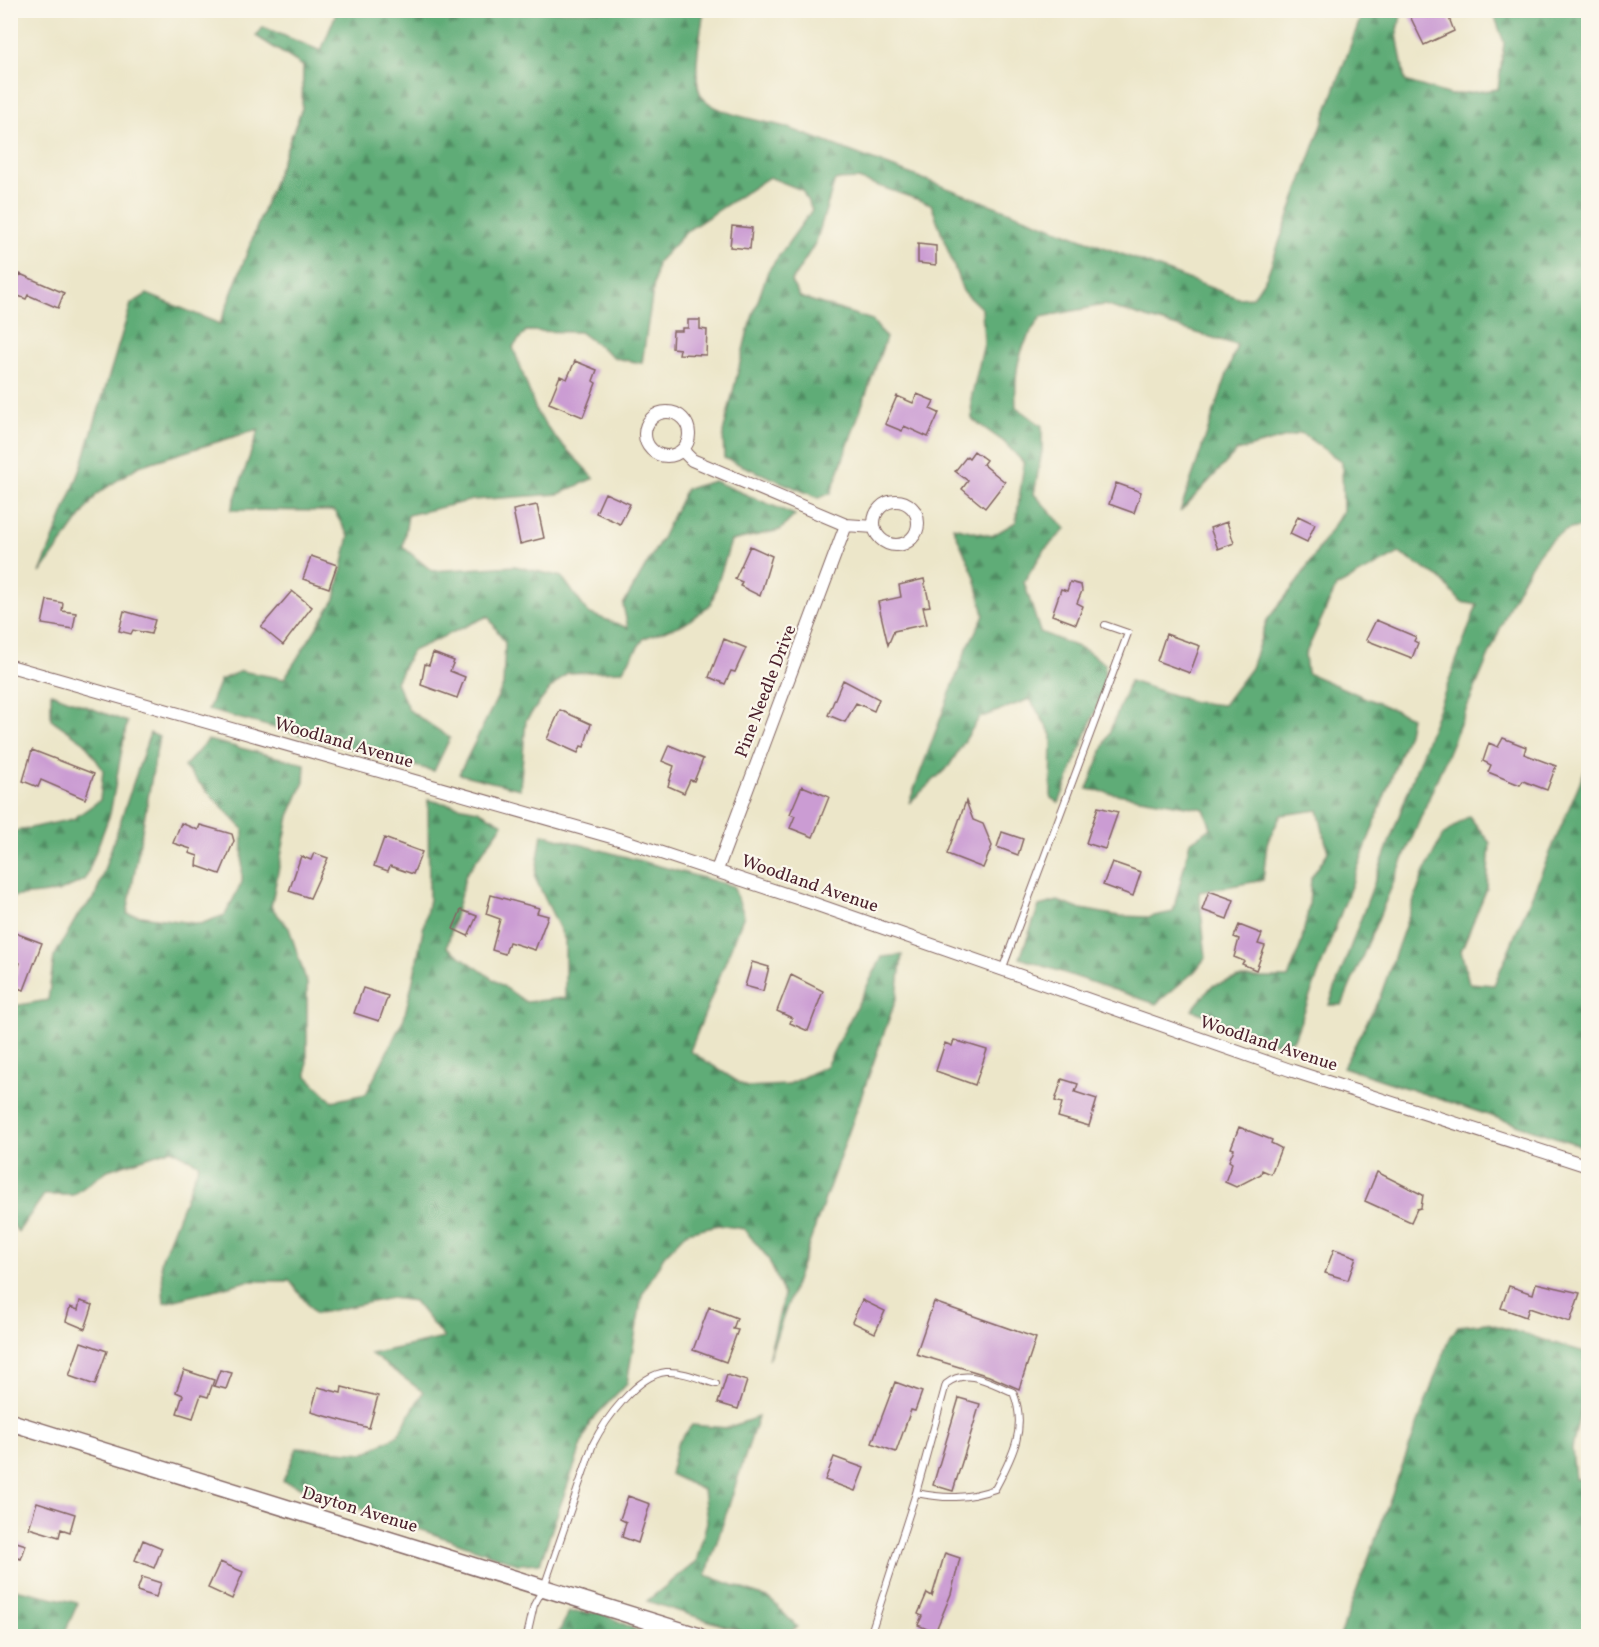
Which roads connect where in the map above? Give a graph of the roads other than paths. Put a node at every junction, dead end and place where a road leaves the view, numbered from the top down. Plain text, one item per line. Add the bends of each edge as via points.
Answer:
1 (682, 450) dead end
2 (846, 525) junction
3 (874, 527) dead end
4 (1105, 625) dead end
5 (10, 666) edge
6 (717, 870) junction
7 (1002, 970) junction
8 (1588, 1166) edge
9 (716, 1384) dead end
10 (10, 1422) edge
11 (916, 1493) junction
12 (544, 1587) junction
13 (527, 1636) edge
14 (698, 1636) edge
15 (870, 1636) edge

1 - 2 street via 692,460
2 - 3 street
2 - 6 street, Pine Needle Drive
4 - 7 lane via 1128,633
5 - 6 street, Woodland Avenue
6 - 7 street, Woodland Avenue
7 - 8 street, Woodland Avenue via 1290,1070
9 - 12 lane via 678,1372 663,1372 645,1381 616,1408 593,1444
10 - 12 street, Dayton Avenue
11 - 11 lane via 946,1384 955,1377 969,1375 1013,1392 1020,1423 1016,1448 995,1489 974,1497 946,1500
11 - 15 lane
12 - 13 lane via 534,1605
12 - 14 street, Dayton Avenue

